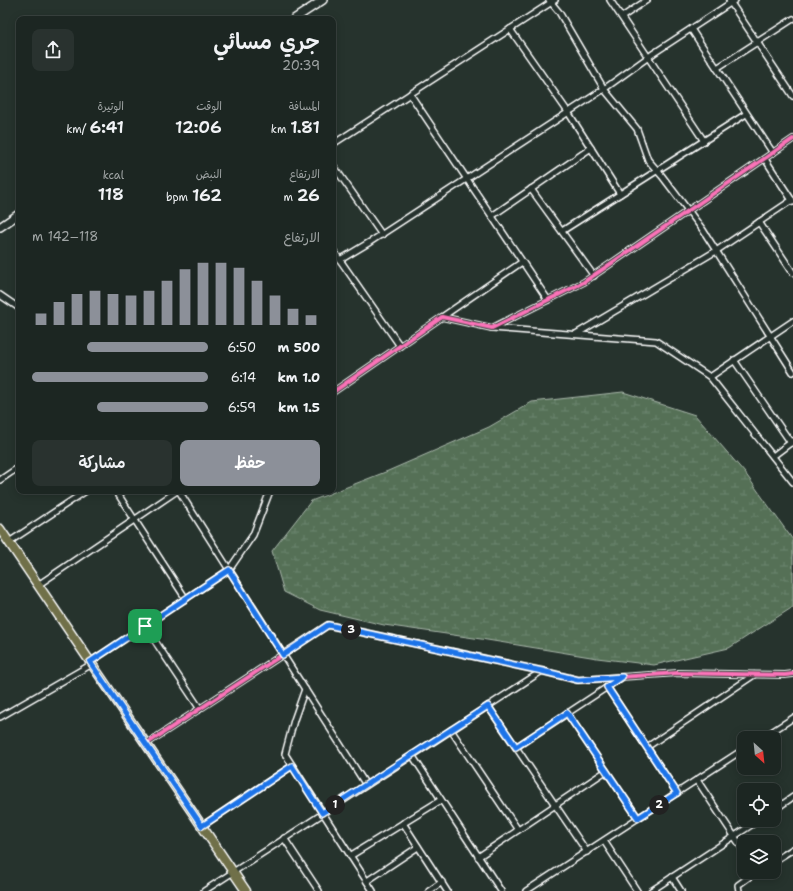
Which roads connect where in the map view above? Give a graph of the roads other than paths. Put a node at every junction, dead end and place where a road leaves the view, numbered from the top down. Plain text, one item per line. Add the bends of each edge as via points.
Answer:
1 (323, 0) edge
2 (610, 0) edge
3 (647, 0) edge
4 (552, 1) edge
5 (731, 1) edge
6 (299, 16) edge
7 (622, 17) junction
8 (793, 18) edge
9 (510, 29) junction
10 (691, 29) junction
11 (757, 42) junction
12 (648, 57) junction
13 (717, 68) junction
14 (604, 89) junction
15 (410, 94) junction
16 (793, 96) edge
17 (568, 112) junction
18 (746, 114) junction
19 (793, 140) edge
20 (704, 141) junction
21 (336, 142) edge
22 (591, 148) junction
23 (772, 154) junction
24 (765, 159) junction
25 (336, 169) edge
26 (658, 170) junction
27 (467, 179) junction
28 (531, 189) junction
29 (620, 194) junction
30 (792, 201) edge
31 (688, 211) junction
32 (16, 216) edge
33 (492, 216) junction
34 (759, 222) junction
35 (0, 227) edge
36 (562, 231) junction
37 (382, 235) junction
38 (716, 251) junction
39 (336, 254) edge
40 (340, 260) junction
41 (522, 262) junction
42 (791, 265) edge
43 (793, 274) edge
44 (594, 276) junction
45 (0, 295) edge
46 (548, 300) junction
47 (16, 306) edge
48 (442, 317) junction
49 (793, 321) edge
50 (492, 328) junction
51 (575, 335) junction
52 (770, 336) junction
53 (400, 346) junction
54 (734, 360) junction
55 (793, 372) edge
56 (710, 377) junction
57 (336, 390) edge
58 (792, 442) edge
59 (773, 456) junction
60 (16, 469) edge
61 (0, 480) edge
62 (793, 482) edge
63 (81, 494) edge
64 (118, 494) edge
65 (173, 494) edge
66 (180, 494) edge
67 (269, 494) edge
68 (134, 520) junction
69 (0, 529) edge
70 (9, 542) junction
71 (229, 570) junction
72 (38, 585) junction
73 (186, 599) junction
74 (145, 626) junction
75 (283, 655) junction
76 (91, 663) junction
77 (542, 671) junction
78 (754, 674) junction
79 (793, 674) edge
80 (622, 677) junction
81 (607, 687) junction
82 (305, 689) junction
83 (488, 706) junction
84 (200, 709) junction
85 (567, 713) junction
86 (0, 717) edge
87 (793, 718) edge
88 (451, 730) junction
89 (773, 731) edge
90 (146, 744) junction
91 (516, 747) junction
92 (647, 747) junction
93 (737, 754) edge
94 (412, 755) junction
95 (292, 766) junction
96 (606, 771) junction
97 (697, 780) junction
98 (366, 785) junction
99 (677, 793) junction
100 (793, 797) edge
101 (441, 800) junction
102 (555, 805) junction
103 (781, 805) edge
104 (322, 813) junction
105 (638, 818) junction
106 (403, 823) junction
107 (202, 826) junction
108 (748, 827) edge
109 (518, 830) junction
110 (734, 836) junction
111 (284, 838) junction
112 (737, 840) edge
113 (604, 841) junction
114 (418, 847) junction
115 (793, 848) edge
116 (587, 852) junction
117 (350, 856) junction
118 (781, 856) edge
119 (478, 857) junction
120 (233, 871) junction
121 (672, 877) junction
122 (747, 879) edge
123 (367, 882) junction
124 (442, 882) junction
125 (204, 891) edge
126 (246, 891) edge
127 (319, 891) edge
128 (373, 891) edge
129 (429, 891) edge
130 (447, 891) edge
131 (501, 891) edge
132 (526, 891) edge
133 (637, 891) edge
134 (651, 891) edge
135 (681, 891) edge
136 (739, 891) edge

1 - 6 main road
2 - 7 street
3 - 7 street
4 - 9 street
4 - 14 street
5 - 10 street
5 - 11 street
7 - 12 street
8 - 11 street
9 - 15 street
9 - 17 street
10 - 12 street
10 - 13 street
11 - 13 street
11 - 16 street
12 - 14 street
12 - 20 street
13 - 18 street
14 - 17 street
14 - 26 street via 637,130 648,160
15 - 21 street
15 - 27 street
17 - 22 street
17 - 27 street
18 - 20 street
18 - 23 street
19 - 23 street
20 - 26 street
22 - 28 street
22 - 29 street
23 - 24 street
24 - 30 street
24 - 31 street
25 - 37 street
26 - 29 street
26 - 31 street
27 - 33 street
27 - 37 street
28 - 33 street
28 - 36 street
29 - 36 street
30 - 34 street
31 - 38 street
31 - 44 street
32 - 35 main road
33 - 41 street
34 - 38 street
34 - 42 street
36 - 44 street
37 - 40 street
38 - 51 street
38 - 52 street
39 - 40 street
40 - 53 street
41 - 46 street
41 - 48 street
42 - 43 street
44 - 46 street
45 - 47 street
46 - 50 street
48 - 50 street
48 - 53 street
49 - 52 street
50 - 51 street
51 - 56 street via 656,341
52 - 54 street
52 - 55 street
53 - 57 street
54 - 56 street
54 - 58 street
56 - 59 street
58 - 59 street
59 - 62 street
60 - 61 street
63 - 70 street
64 - 68 street
65 - 68 street
66 - 71 street
67 - 71 street via 252,535
68 - 72 street
68 - 73 street
69 - 70 main road
70 - 72 main road
71 - 73 street
71 - 75 street
72 - 76 main road
73 - 74 street
74 - 76 street
74 - 84 street
75 - 77 street via 328,625
75 - 82 street
75 - 84 street
76 - 86 street
76 - 90 main road
77 - 80 street via 578,680
77 - 83 street
78 - 79 street
78 - 80 street via 678,672
78 - 92 street
80 - 81 street
81 - 85 street
81 - 92 street
82 - 95 street via 284,754
82 - 98 street
83 - 88 street
83 - 91 street
84 - 90 street
85 - 91 street
85 - 96 street
87 - 89 street
88 - 94 street
88 - 109 street
90 - 107 main road
91 - 102 street
92 - 99 street
93 - 97 street
94 - 98 street
94 - 101 street
95 - 104 street
95 - 107 street
96 - 102 street
96 - 105 street
97 - 99 street
97 - 110 street
98 - 104 street
99 - 105 street
100 - 103 street
101 - 106 street
101 - 119 street
102 - 109 street
102 - 116 street
104 - 111 street
104 - 117 street
105 - 113 street
106 - 114 street
106 - 117 street
107 - 120 main road
108 - 110 street
109 - 119 street
110 - 112 street
110 - 121 street
111 - 120 street
111 - 127 street
113 - 116 street
113 - 133 street
114 - 123 street
114 - 124 street
115 - 118 street
116 - 132 street
117 - 123 street
119 - 131 street
120 - 125 street
120 - 126 main road
121 - 134 street
121 - 135 street
122 - 136 street via 738,886
123 - 128 street
124 - 129 street
124 - 130 street

